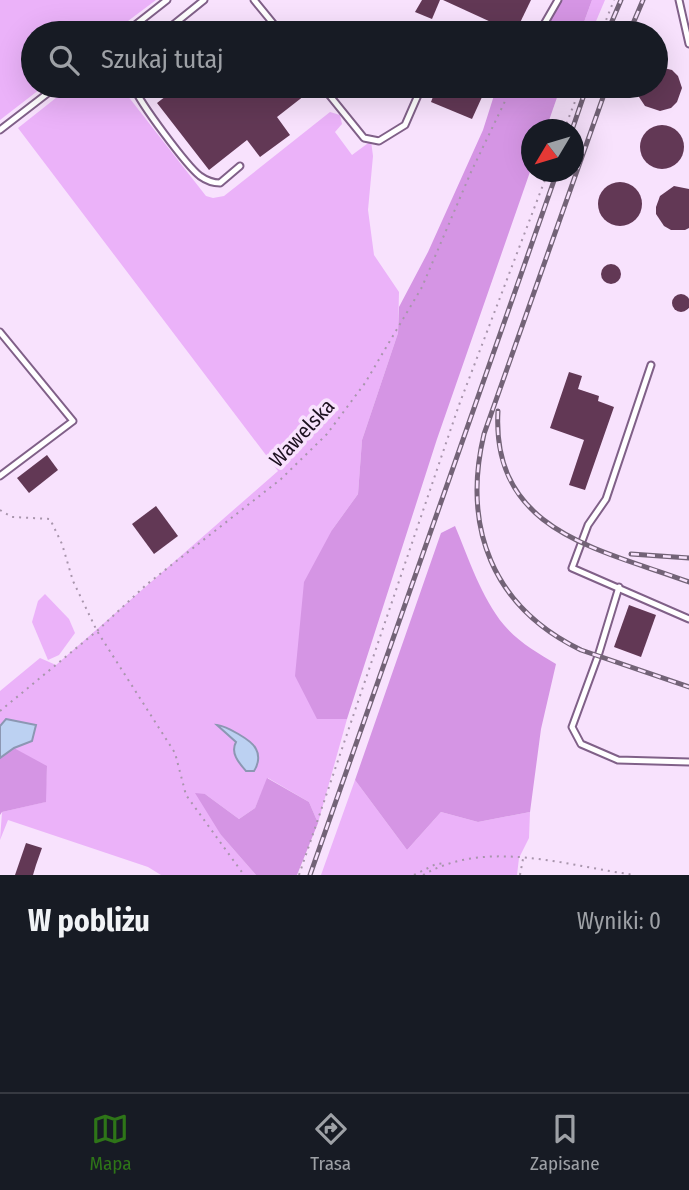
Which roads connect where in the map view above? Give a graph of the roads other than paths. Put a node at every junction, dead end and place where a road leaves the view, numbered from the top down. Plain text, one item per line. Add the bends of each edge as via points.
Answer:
1 (167, 0) edge
2 (204, 0) edge
3 (254, 0) edge
4 (558, 0) edge
5 (679, 0) edge
6 (140, 21) edge
7 (178, 21) edge
8 (271, 21) edge
9 (546, 21) edge
10 (689, 44) edge
11 (41, 98) edge
12 (140, 98) edge
13 (332, 98) edge
14 (417, 98) edge
15 (0, 130) edge
16 (240, 166) dead end
17 (1, 335) edge
18 (651, 365) dead end
19 (0, 476) edge
20 (619, 587) junction
21 (689, 619) edge
22 (689, 762) edge

1 - 6 lane
2 - 7 lane
3 - 8 lane
4 - 9 lane
5 - 10 lane
11 - 15 lane
12 - 16 lane via 197,174 220,183
13 - 14 lane via 364,138 379,141 405,125
17 - 19 lane via 73,421
18 - 20 lane via 606,499 588,525 572,568
20 - 21 lane
20 - 22 lane via 572,727 581,744 618,760

